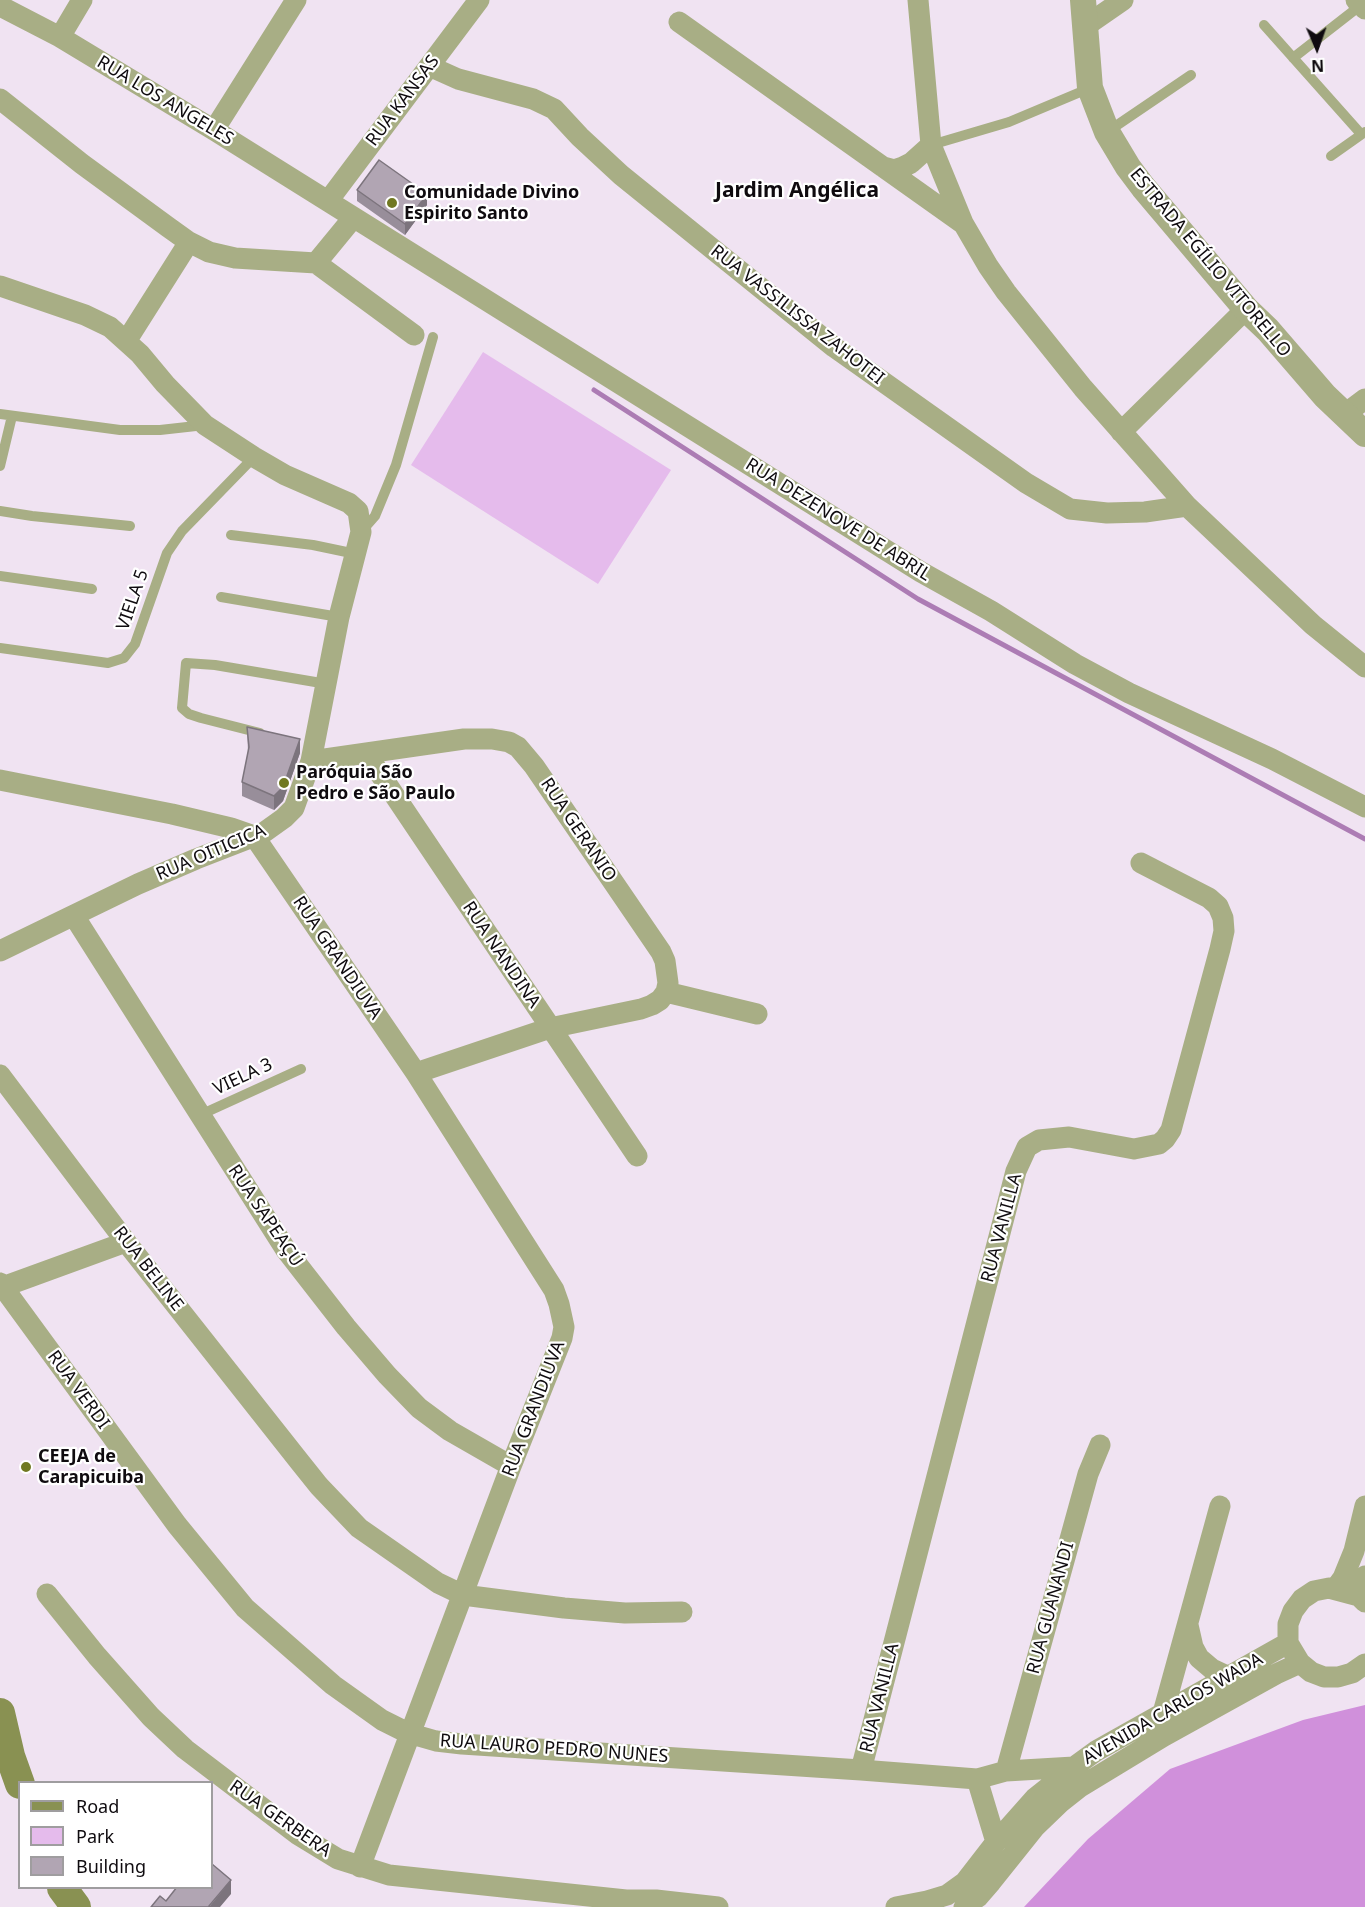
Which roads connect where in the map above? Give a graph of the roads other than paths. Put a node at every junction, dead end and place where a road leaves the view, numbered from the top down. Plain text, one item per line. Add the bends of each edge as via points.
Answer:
1 (82, 0) edge
2 (296, 0) edge
3 (478, 0) edge
4 (918, 0) edge
5 (1083, 0) edge
6 (1123, 0) edge
7 (1361, 5) edge
8 (0, 6) edge
9 (679, 22) dead end
10 (1264, 26) dead end
11 (1084, 27) junction
12 (60, 37) junction
13 (1293, 58) junction
14 (429, 66) junction
15 (1191, 75) dead end
16 (1090, 88) junction
17 (0, 99) edge
18 (214, 129) junction
19 (1107, 132) junction
20 (1363, 133) edge
21 (931, 145) junction
22 (1331, 156) dead end
23 (883, 167) junction
24 (328, 201) junction
25 (353, 218) junction
26 (963, 224) junction
27 (189, 242) junction
28 (316, 263) junction
29 (0, 286) edge
30 (1246, 309) junction
31 (424, 337) joint
32 (127, 340) junction
33 (1365, 399) edge
34 (0, 414) edge
35 (1345, 414) junction
36 (12, 416) junction
37 (205, 425) junction
38 (1120, 432) junction
39 (1365, 434) edge
40 (254, 458) junction
41 (0, 466) edge
42 (1187, 506) junction
43 (0, 511) edge
44 (130, 526) dead end
45 (361, 532) junction
46 (231, 535) dead end
47 (356, 554) junction
48 (0, 576) edge
49 (92, 589) dead end
50 (221, 597) dead end
51 (339, 617) junction
52 (0, 648) edge
53 (1365, 667) edge
54 (327, 684) junction
55 (268, 735) edge
56 (309, 750) junction
57 (366, 753) junction
58 (0, 780) edge
59 (1365, 807) edge
60 (254, 836) junction
61 (1141, 862) dead end
62 (74, 916) junction
63 (0, 951) edge
64 (666, 992) junction
65 (757, 1014) dead end
66 (550, 1029) junction
67 (300, 1069) dead end
68 (416, 1073) junction
69 (0, 1075) edge
70 (200, 1115) junction
71 (637, 1156) dead end
72 (126, 1242) junction
73 (1, 1286) edge
74 (1100, 1445) dead end
75 (511, 1466) junction
76 (1220, 1506) dead end
77 (1365, 1506) edge
78 (177, 1525) joint
79 (1335, 1589) junction
80 (1363, 1591) edge
81 (47, 1594) dead end
82 (463, 1595) junction
83 (682, 1612) dead end
84 (1188, 1621) junction
85 (1288, 1643) junction
86 (1300, 1663) junction
87 (1365, 1664) edge
88 (1229, 1677) junction
89 (0, 1713) edge
90 (1163, 1713) junction
91 (409, 1734) junction
92 (5, 1760) edge
93 (1074, 1767) junction
94 (861, 1770) junction
95 (1006, 1771) junction
96 (977, 1779) junction
97 (18, 1781) edge
98 (996, 1842) junction
99 (360, 1867) junction
100 (63, 1889) edge
101 (626, 1900) junction
102 (697, 1906) edge
103 (76, 1907) edge
104 (651, 1907) edge
105 (718, 1907) edge
106 (896, 1907) edge
107 (964, 1907) edge

1 - 12 street
2 - 18 street
3 - 14 street, RUA KANSAS
4 - 21 street
5 - 11 street, ESTRADA EGÍLIO VITORELLO
6 - 11 street
7 - 13 lane
8 - 12 street, RUA LOS ANGELES
9 - 23 street
10 - 13 lane
11 - 16 street, ESTRADA EGÍLIO VITORELLO
12 - 18 street, RUA LOS ANGELES
13 - 20 lane
14 - 24 street, RUA KANSAS
14 - 42 street, RUA VASSILISSA ZAHOTEI via 554,109 621,176 834,347 1026,483 1070,509 1107,513
15 - 19 lane
16 - 19 street, ESTRADA EGÍLIO VITORELLO
16 - 21 lane via 1009,122
17 - 27 street
18 - 24 street, RUA LOS ANGELES
19 - 30 street, ESTRADA EGÍLIO VITORELLO via 1143,187
20 - 22 lane
21 - 23 street via 903,167
21 - 26 street
23 - 26 street
24 - 25 street, RUA DEZENOVE DE ABRIL
25 - 28 street
25 - 59 street, RUA DEZENOVE DE ABRIL via 1075,664
26 - 38 street via 1006,292
27 - 28 street via 208,252 235,258
27 - 32 street
28 - 31 street
29 - 32 street via 85,315
30 - 35 street, ESTRADA EGÍLIO VITORELLO
30 - 38 street
31 - 45 lane via 396,465 375,516
32 - 37 street
33 - 35 street
34 - 36 lane
35 - 39 street, ESTRADA EGÍLIO VITORELLO
36 - 37 lane via 120,430
36 - 41 lane
37 - 40 street
38 - 42 street
40 - 45 street via 349,503 358,511
40 - 52 lane, VIELA 5 via 188,525 167,553 135,644 124,658 108,663
42 - 53 street via 1313,625
43 - 44 lane
45 - 47 street, RUA OITICICA
46 - 47 lane
47 - 51 street, RUA OITICICA
48 - 49 lane
50 - 51 lane
51 - 54 street, RUA OITICICA
54 - 55 lane via 186,663 182,708 201,718
54 - 56 street, RUA OITICICA
56 - 57 street, RUA GERANIO
56 - 60 street, RUA OITICICA via 294,808 276,825
57 - 64 street, RUA GERANIO via 465,739 492,739 518,747 661,952 667,970
57 - 66 street, RUA NANDINA
58 - 60 street via 172,813
60 - 62 street, RUA OITICICA
60 - 68 street, RUA GRANDIUVA
61 - 94 street, RUA VANILLA via 1209,898 1223,918 1220,950 1171,1130 1159,1144 1134,1149 1069,1137 1039,1140 1027,1147 1016,1171
62 - 63 street, RUA OITICICA
62 - 70 street, RUA SAPEAÇÚ
64 - 65 street
64 - 66 street via 660,1000 641,1009
66 - 68 street
66 - 71 street, RUA NANDINA
67 - 70 lane, VIELA 3
68 - 75 street, RUA GRANDIUVA via 554,1290 562,1315 562,1338
69 - 72 street, RUA BELINE
70 - 75 street, RUA SAPEAÇÚ via 286,1250 387,1375 419,1408 450,1431
72 - 73 street
72 - 82 street, RUA BELINE via 299,1461 359,1528 438,1583
73 - 78 street, RUA VERDI
74 - 95 street, RUA GUANANDI via 1088,1474
75 - 82 street, RUA GRANDIUVA
76 - 84 street
77 - 79 street via 1354,1551
78 - 91 street, RUA LAURO PEDRO NUNES via 245,1608 276,1636 333,1685
79 - 80 street
79 - 85 street via 1314,1592 1302,1599 1288,1624
81 - 99 street, RUA GERBERA via 151,1717 185,1749 297,1834 338,1859
82 - 83 street, RUA BELINE via 625,1613
82 - 91 street, RUA GRANDIUVA
84 - 88 street via 1199,1658
84 - 90 street
85 - 86 street
85 - 88 street, AVENIDA CARLOS WADA
86 - 87 street via 1317,1674 1338,1677
86 - 107 street, AVENIDA CARLOS WADA via 1164,1736 1080,1787 1035,1827 992,1882
88 - 90 street, AVENIDA CARLOS WADA
89 - 92 main road
90 - 93 street, AVENIDA CARLOS WADA
91 - 94 street, RUA LAURO PEDRO NUNES via 462,1744
91 - 99 street, RUA GRANDIUVA
92 - 97 main road
93 - 95 street, RUA LAURO PEDRO NUNES
93 - 98 street, AVENIDA CARLOS WADA via 1035,1798
94 - 96 street, RUA LAURO PEDRO NUNES
95 - 96 street, RUA LAURO PEDRO NUNES
96 - 98 street
98 - 106 street, AVENIDA CARLOS WADA via 965,1882 947,1895
99 - 101 street, RUA GERBERA via 389,1875
100 - 103 main road
101 - 102 street, RUA GERBERA
101 - 104 street, RUA GERBERA
102 - 105 street, RUA GERBERA

